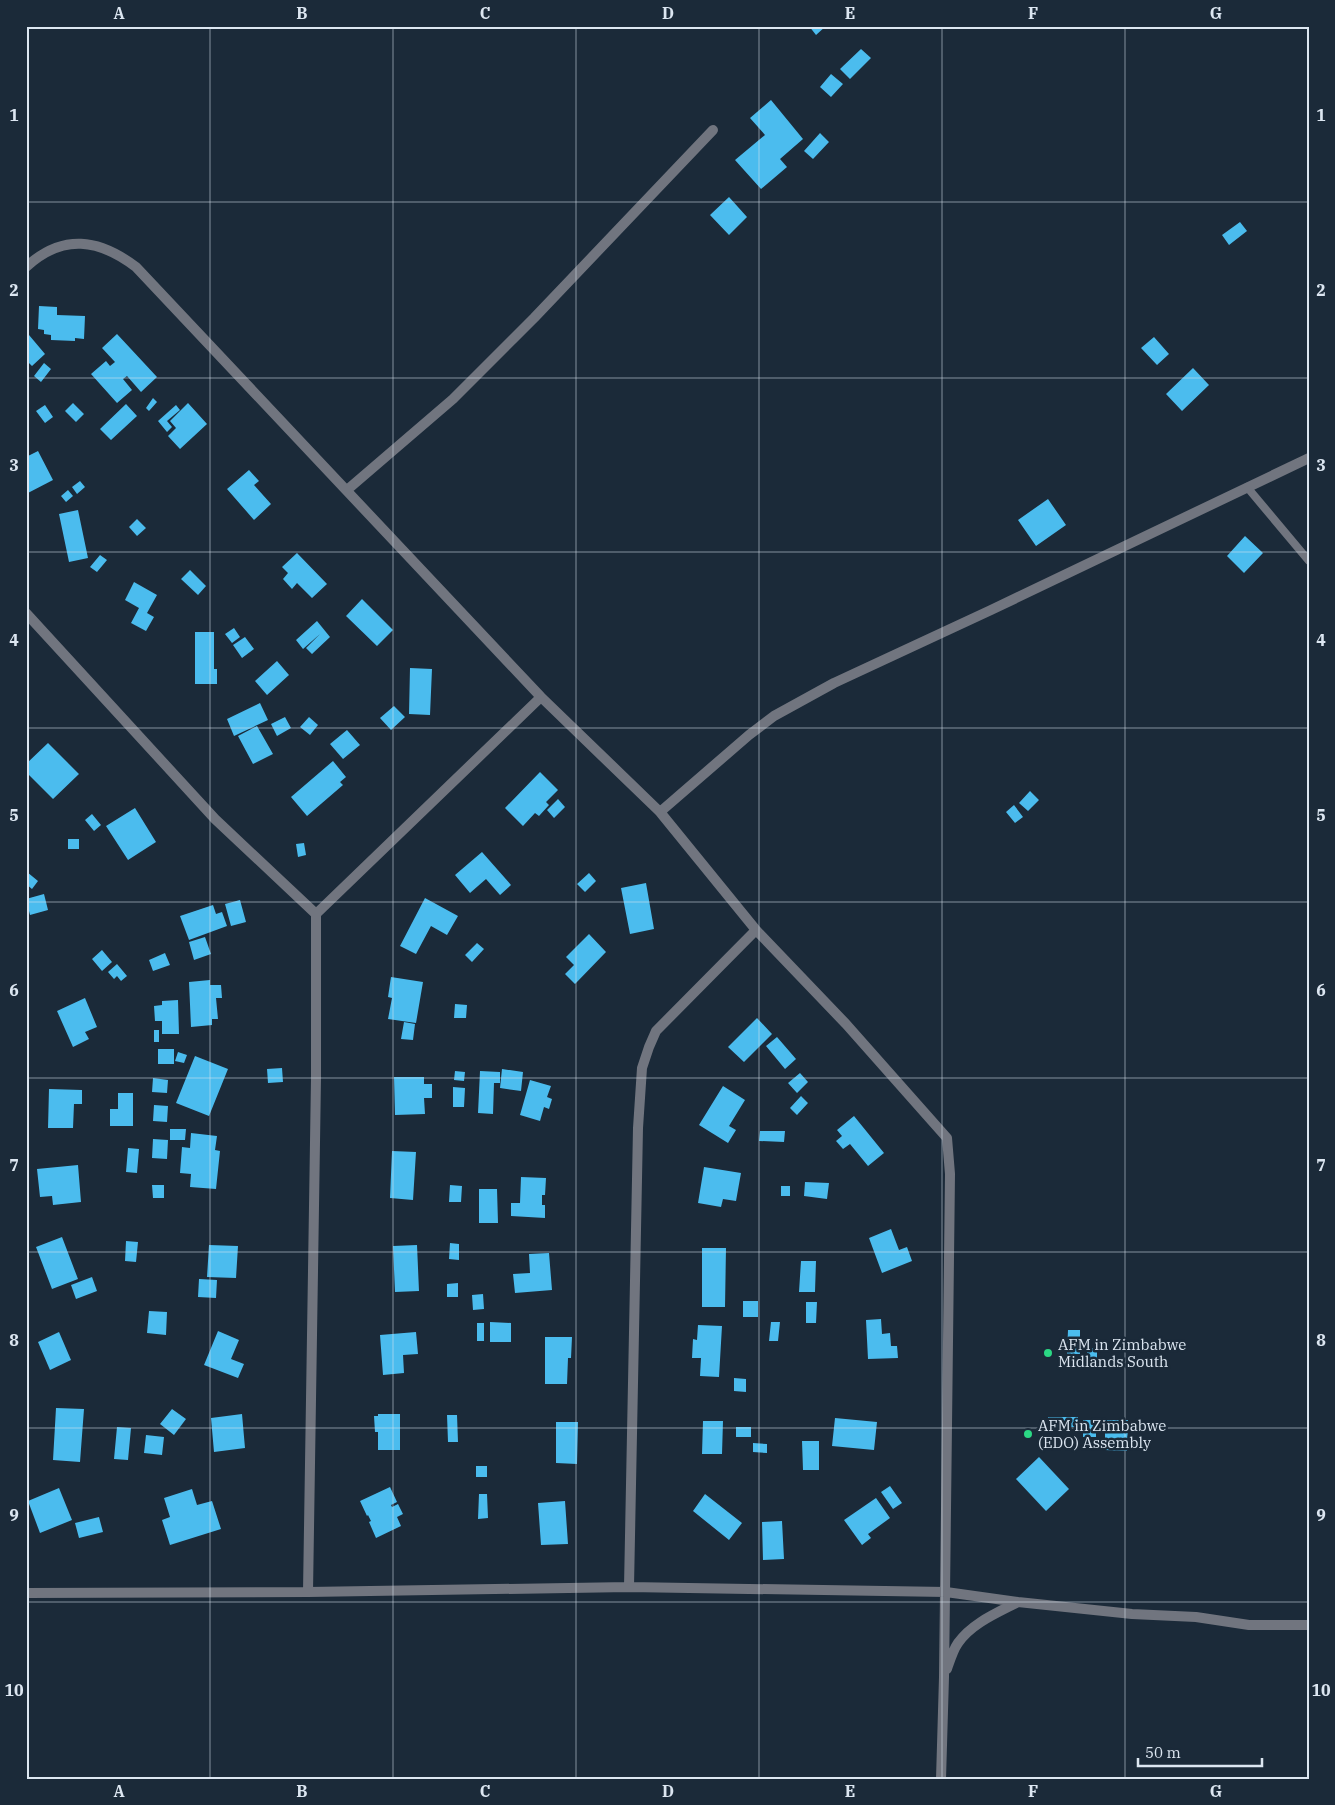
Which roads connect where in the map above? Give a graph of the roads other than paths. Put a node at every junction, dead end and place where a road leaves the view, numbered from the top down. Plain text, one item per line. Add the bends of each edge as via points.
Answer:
1 (713, 130) dead end
2 (26, 267) edge
3 (1309, 458) edge
4 (1246, 487) junction
5 (348, 490) junction
6 (1309, 560) edge
7 (26, 612) edge
8 (541, 697) junction
9 (660, 812) junction
10 (316, 914) junction
11 (756, 930) junction
12 (629, 1587) junction
13 (308, 1592) junction
14 (946, 1592) junction
15 (26, 1594) edge
16 (1018, 1602) junction
17 (1309, 1625) edge
18 (944, 1677) junction
19 (941, 1779) edge

1 - 5 street via 453,399
2 - 5 street via 48,252 80,242 118,254 136,267
3 - 4 street
4 - 6 lane
4 - 9 street via 834,682 774,716
5 - 8 street
7 - 10 street via 215,819
8 - 9 street
8 - 10 street
9 - 11 street
10 - 13 street
11 - 12 street via 656,1031 642,1068
11 - 14 street via 846,1024 947,1138 950,1174
12 - 13 street
12 - 14 street
13 - 15 street
14 - 16 street
14 - 18 street
16 - 17 street via 1196,1617 1249,1625
16 - 18 street via 971,1629 958,1643
18 - 19 street

